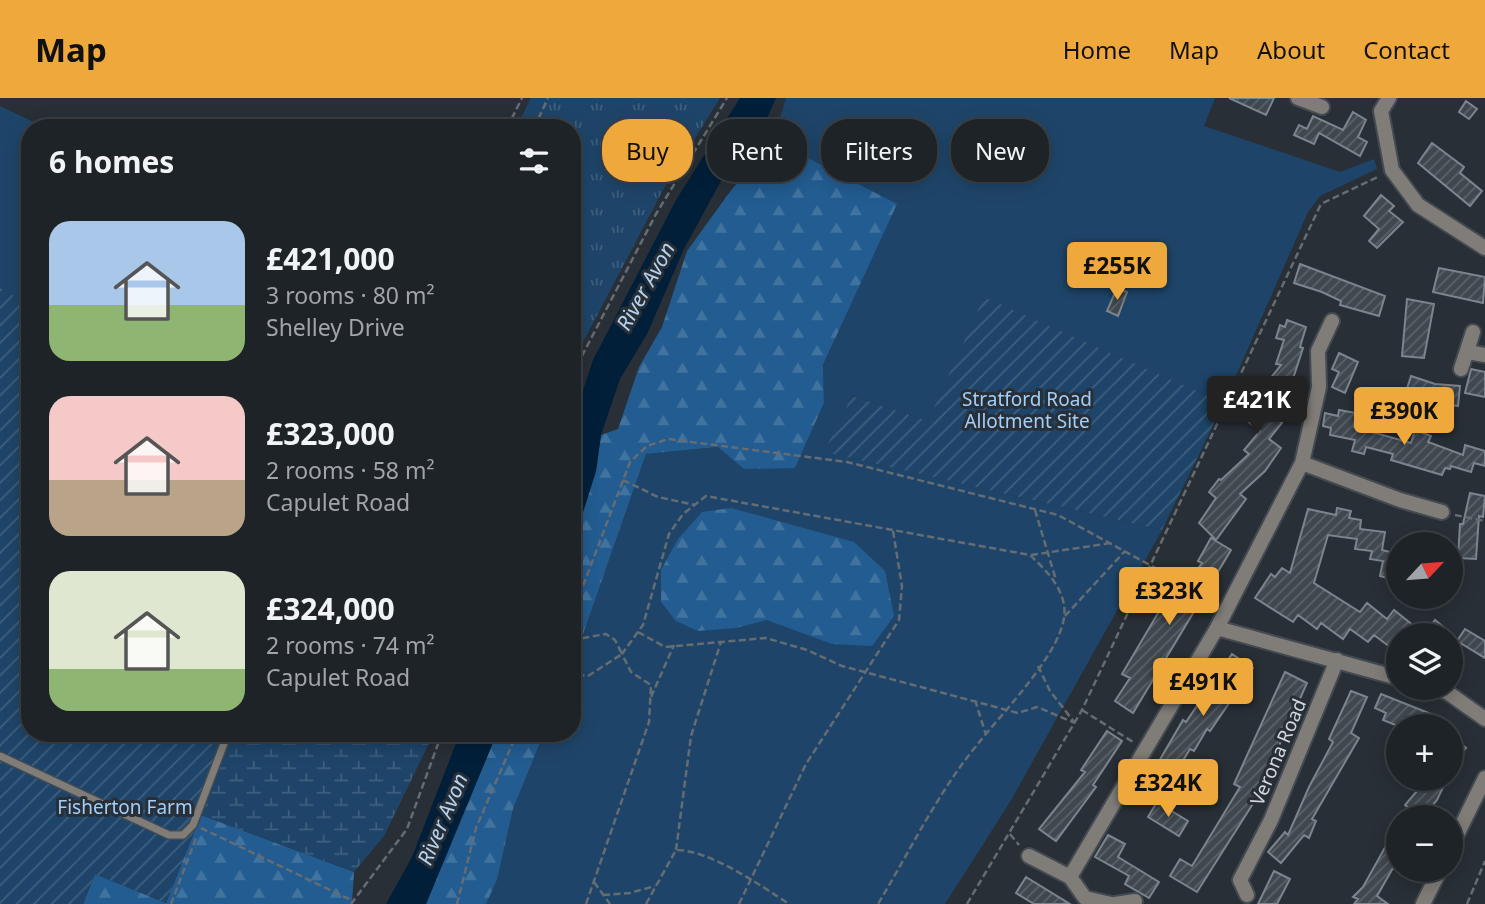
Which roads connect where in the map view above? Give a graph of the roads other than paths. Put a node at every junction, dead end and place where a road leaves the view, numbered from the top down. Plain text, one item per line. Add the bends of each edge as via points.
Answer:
1 (1389, 98) edge
2 (1302, 99) edge
3 (1322, 107) dead end
4 (1485, 248) edge
5 (1332, 321) dead end
6 (1473, 332) dead end
7 (1468, 352) junction
8 (1485, 355) edge
9 (1461, 369) dead end
10 (1302, 463) junction
11 (1442, 512) road end
12 (1217, 628) junction
13 (1337, 660) junction
14 (1386, 674) edge
15 (1458, 700) edge
16 (1485, 719) edge
17 (225, 742) edge
18 (0, 756) edge
19 (1485, 778) edge
20 (1463, 822) edge
21 (1028, 856) dead end
22 (1070, 877) junction
23 (1434, 882) edge
24 (1247, 895) dead end
25 (1135, 901) dead end
26 (1113, 904) edge
27 (1423, 904) edge

1 - 4 street via 1381,111 1392,170 1418,205
2 - 3 street
5 - 10 street via 1318,351 1319,387
6 - 7 street
7 - 8 street
7 - 9 street
10 - 11 street
10 - 12 street
12 - 13 street
12 - 22 street
13 - 14 street
13 - 24 street, Verona Road via 1240,880
15 - 16 street
17 - 18 lane via 193,825 183,835 169,835
19 - 20 street
21 - 22 street
22 - 26 street via 1085,898
23 - 27 street
25 - 26 street

